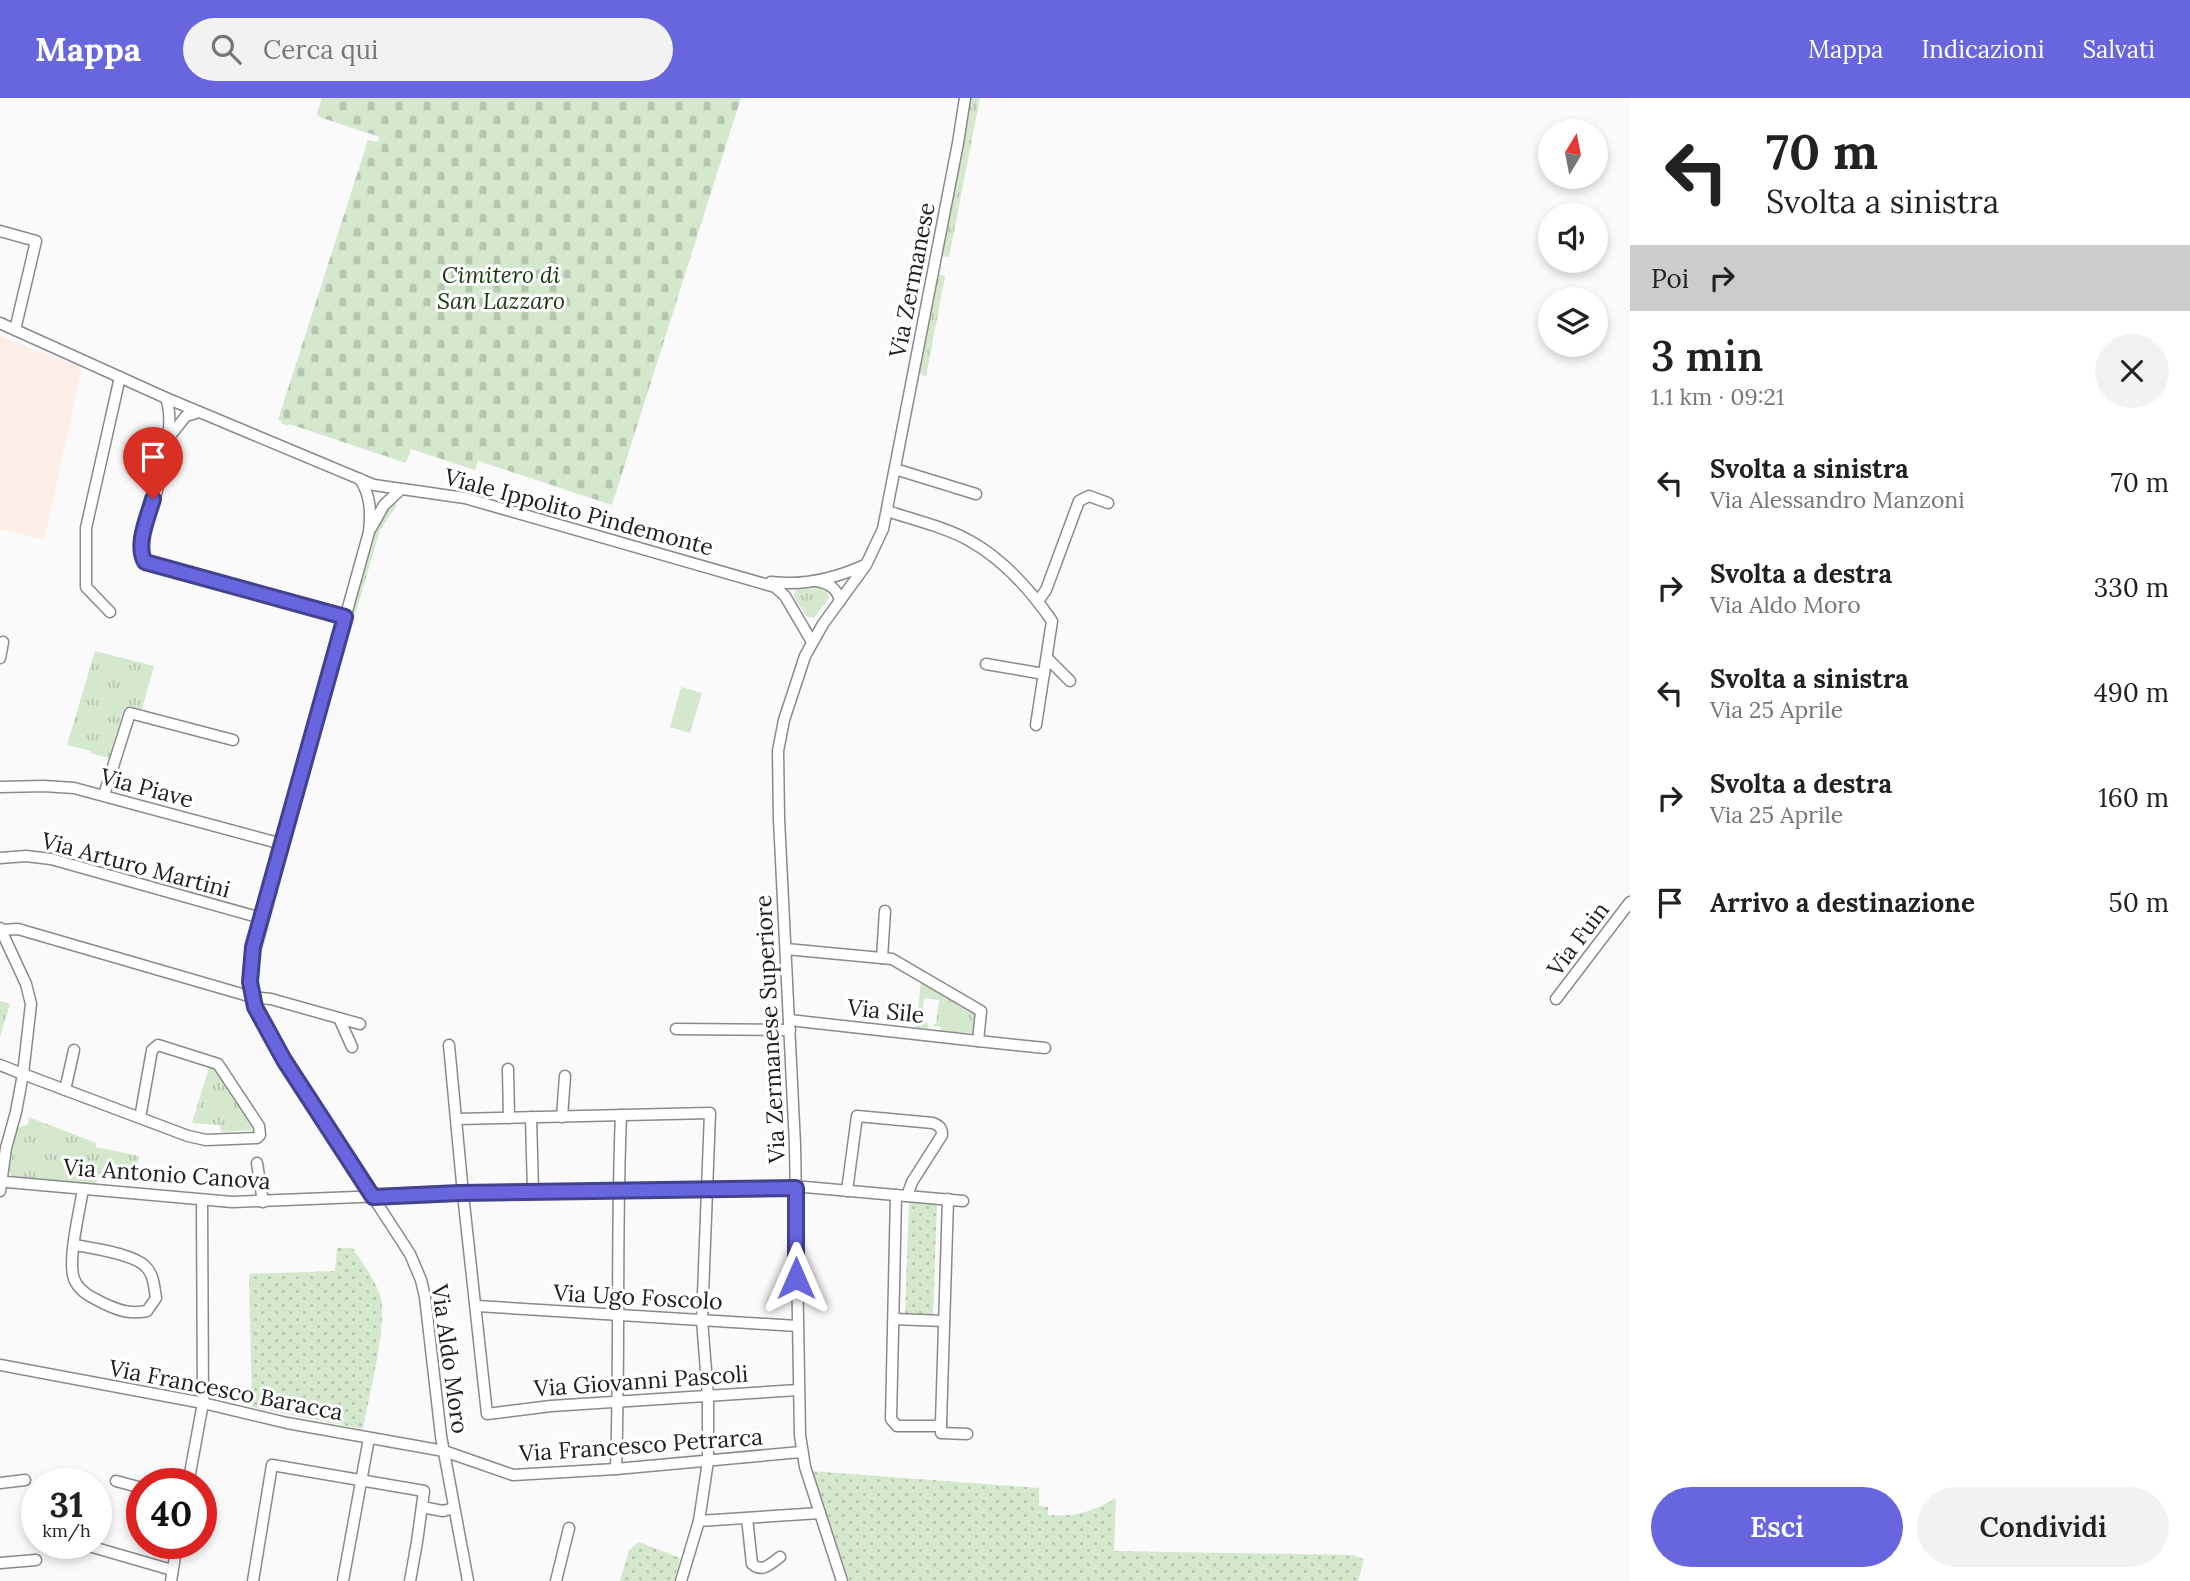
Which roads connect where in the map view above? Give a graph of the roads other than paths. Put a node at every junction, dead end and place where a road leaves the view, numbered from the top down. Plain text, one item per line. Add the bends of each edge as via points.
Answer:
1 (965, 98) edge
2 (0, 231) edge
3 (0, 325) edge
4 (15, 331) junction
5 (120, 377) junction
6 (166, 398) junction
7 (200, 412) junction
8 (170, 437) junction
9 (895, 468) junction
10 (360, 479) junction
11 (380, 486) junction
12 (400, 490) junction
13 (976, 494) dead end
14 (369, 499) junction
15 (1108, 503) dead end
16 (384, 505) junction
17 (887, 512) junction
18 (369, 532) junction
19 (866, 565) junction
20 (755, 580) junction
21 (813, 580) junction
22 (840, 601) junction
23 (1038, 601) junction
24 (110, 612) dead end
25 (345, 617) junction
26 (3, 642) dead end
27 (811, 642) junction
28 (0, 658) edge
29 (1046, 658) junction
30 (986, 664) dead end
31 (1044, 674) junction
32 (1070, 681) dead end
33 (1036, 725) dead end
34 (233, 740) dead end
35 (777, 763) joint
36 (0, 787) edge
37 (104, 795) junction
38 (282, 844) junction
39 (0, 858) edge
40 (1630, 902) edge
41 (885, 911) dead end
42 (261, 918) junction
43 (1, 929) edge
44 (786, 949) junction
45 (882, 958) junction
46 (252, 997) junction
47 (1556, 999) dead end
48 (339, 1018) junction
49 (360, 1024) dead end
50 (790, 1025) junction
51 (676, 1029) dead end
52 (978, 1041) junction
53 (449, 1045) dead end
54 (352, 1047) dead end
55 (1045, 1048) dead end
56 (74, 1050) dead end
57 (0, 1065) edge
58 (508, 1069) dead end
59 (23, 1074) junction
60 (565, 1076) dead end
61 (65, 1090) junction
62 (621, 1115) junction
63 (562, 1116) junction
64 (531, 1117) junction
65 (140, 1118) junction
66 (509, 1118) junction
67 (457, 1119) junction
68 (257, 1163) dead end
69 (1, 1184) edge
70 (796, 1188) junction
71 (83, 1189) junction
72 (618, 1190) junction
73 (708, 1190) junction
74 (847, 1191) junction
75 (533, 1192) junction
76 (463, 1194) junction
77 (901, 1195) junction
78 (373, 1197) junction
79 (948, 1199) junction
80 (202, 1200) junction
81 (963, 1201) dead end
82 (263, 1202) junction
83 (75, 1245) junction
84 (477, 1306) junction
85 (617, 1316) junction
86 (894, 1319) junction
87 (702, 1320) junction
88 (944, 1321) junction
89 (797, 1326) junction
90 (0, 1364) edge
91 (798, 1390) junction
92 (708, 1396) junction
93 (618, 1401) junction
94 (203, 1404) junction
95 (941, 1423) junction
96 (967, 1434) dead end
97 (369, 1438) junction
98 (444, 1451) junction
99 (802, 1452) junction
100 (708, 1461) junction
101 (191, 1468) edge
102 (616, 1469) junction
103 (21, 1480) edge
104 (361, 1480) junction
105 (116, 1481) dead end
106 (0, 1483) edge
107 (126, 1484) edge
108 (422, 1507) junction
109 (454, 1508) junction
110 (820, 1513) junction
111 (747, 1518) junction
112 (699, 1521) junction
113 (569, 1528) dead end
114 (112, 1553) edge
115 (780, 1557) dead end
116 (174, 1559) edge
117 (36, 1560) dead end
118 (0, 1563) edge
119 (172, 1570) junction
120 (171, 1581) edge
121 (253, 1581) edge
122 (343, 1581) edge
123 (410, 1581) edge
124 (468, 1581) edge
125 (556, 1581) edge
126 (681, 1581) edge
127 (842, 1581) edge

1 - 9 street, Via Zermanese
2 - 4 street via 36,241
3 - 4 street, Viale Ippolito Pindemonte
4 - 5 street, Viale Ippolito Pindemonte
5 - 6 street, Viale Ippolito Pindemonte
5 - 24 street via 86,528 86,587
6 - 7 street, Viale Ippolito Pindemonte
6 - 8 street
7 - 8 street via 186,416
7 - 10 street, Viale Ippolito Pindemonte
8 - 25 street via 141,547 145,562
9 - 13 street
9 - 17 street, Via Zermanese
10 - 11 street, Viale Ippolito Pindemonte
10 - 14 street
11 - 12 street, Viale Ippolito Pindemonte
11 - 14 street via 372,490
11 - 16 street via 386,497
12 - 16 street
12 - 20 street, Viale Ippolito Pindemonte via 465,498
14 - 18 street
15 - 23 street via 1089,496 1079,501
16 - 18 street
17 - 19 street, Via Zermanese
17 - 23 street via 969,540 996,559
18 - 25 street, Via Aldo Moro
19 - 21 street, Viale Ippolito Pindemonte
19 - 22 street, Via Zermanese
20 - 21 street, Viale Ippolito Pindemonte
20 - 27 street, Viale Ippolito Pindemonte via 783,592
21 - 22 street via 831,586
22 - 27 street, Via Zermanese
23 - 29 street via 1052,621
25 - 38 street, Via Aldo Moro
26 - 28 street
27 - 35 street, Via Zermanese via 784,720
29 - 31 street
29 - 32 street
30 - 31 street
31 - 33 street
34 - 37 street via 130,713
35 - 44 street, Via Zermanese Superiore
36 - 37 street, Via Piave via 58,786
37 - 38 street, Via Piave
38 - 42 street, Via Aldo Moro
39 - 42 street, Via Arturo Martini via 51,859
40 - 47 street, Via Fuin
41 - 45 street
42 - 46 street, Via Aldo Moro via 251,960
43 - 46 street via 18,929
43 - 59 street via 31,1004
44 - 45 street, Via Sile
44 - 50 street, Via Zermanese Superiore
45 - 52 street, Via Sile via 892,959 981,1012
46 - 48 street
46 - 78 street, Via Aldo Moro via 284,1060
48 - 49 street
48 - 54 street
50 - 51 street, Via Sile
50 - 52 street, Via Sile
50 - 70 street, Via Zermanese Superiore
52 - 55 street, Via Sile
53 - 67 street
56 - 61 street
57 - 59 street
58 - 66 street
59 - 61 street
59 - 69 street
60 - 63 street
61 - 65 street
62 - 63 street
62 - 72 street
62 - 73 street via 710,1114
63 - 64 street
64 - 66 street
64 - 75 street
65 - 65 street via 206,1140 260,1135 259,1126 218,1063 158,1045 152,1050
66 - 67 street
67 - 76 street
68 - 82 street
69 - 71 street, Via Antonio Canova
70 - 73 street, Via Antonio Canova
70 - 74 street, Via Antonio Canova
70 - 89 street, Via Zermanese Superiore
71 - 80 street, Via Antonio Canova
71 - 83 street
72 - 73 street, Via Antonio Canova
72 - 75 street, Via Antonio Canova
72 - 85 street
73 - 87 street
74 - 77 street, Via Antonio Canova
74 - 77 street via 856,1116 939,1125 942,1135
75 - 76 street, Via Antonio Canova
76 - 78 street, Via Antonio Canova
76 - 84 street
77 - 79 street, Via Antonio Canova
77 - 86 street
78 - 82 street, Via Antonio Canova
78 - 98 street, Via Aldo Moro via 421,1280
79 - 81 street, Via Antonio Canova
79 - 88 street
80 - 82 street, Via Antonio Canova
80 - 94 street
83 - 83 street via 70,1269 87,1295 120,1311 147,1311 156,1298 145,1265 111,1251
84 - 85 street, Via Ugo Foscolo
84 - 93 street, Via Giovanni Pascoli via 487,1414
85 - 87 street, Via Ugo Foscolo
85 - 93 street
86 - 88 street
86 - 95 street via 891,1419 897,1426
87 - 89 street, Via Ugo Foscolo
87 - 92 street
88 - 95 street
89 - 91 street, Via Zermanese Superiore
90 - 94 street, Via Francesco Baracca
91 - 92 street, Via Giovanni Pascoli
91 - 99 street, Via Zermanese Superiore
92 - 93 street, Via Giovanni Pascoli
92 - 100 street
93 - 102 street
94 - 97 street, Via Francesco Baracca
94 - 101 street
95 - 96 street via 941,1433
97 - 98 street, Via Francesco Baracca
97 - 104 street
98 - 102 street, Via Francesco Petrarca via 513,1475
98 - 109 street, Via Aldo Moro
99 - 100 street, Via Francesco Petrarca
99 - 110 street, Via Zermanese Superiore
100 - 102 street, Via Francesco Petrarca
100 - 112 street
103 - 106 street
104 - 108 street via 424,1491
104 - 121 street via 272,1465
104 - 122 street
105 - 107 street
108 - 109 street
108 - 123 street
109 - 124 street, Via Aldo Moro
110 - 111 street
110 - 127 street, Via Zermanese Superiore
111 - 112 street
111 - 115 street via 752,1564 764,1568
112 - 126 street
113 - 125 street
114 - 119 street
116 - 119 street
117 - 118 street
119 - 120 street

